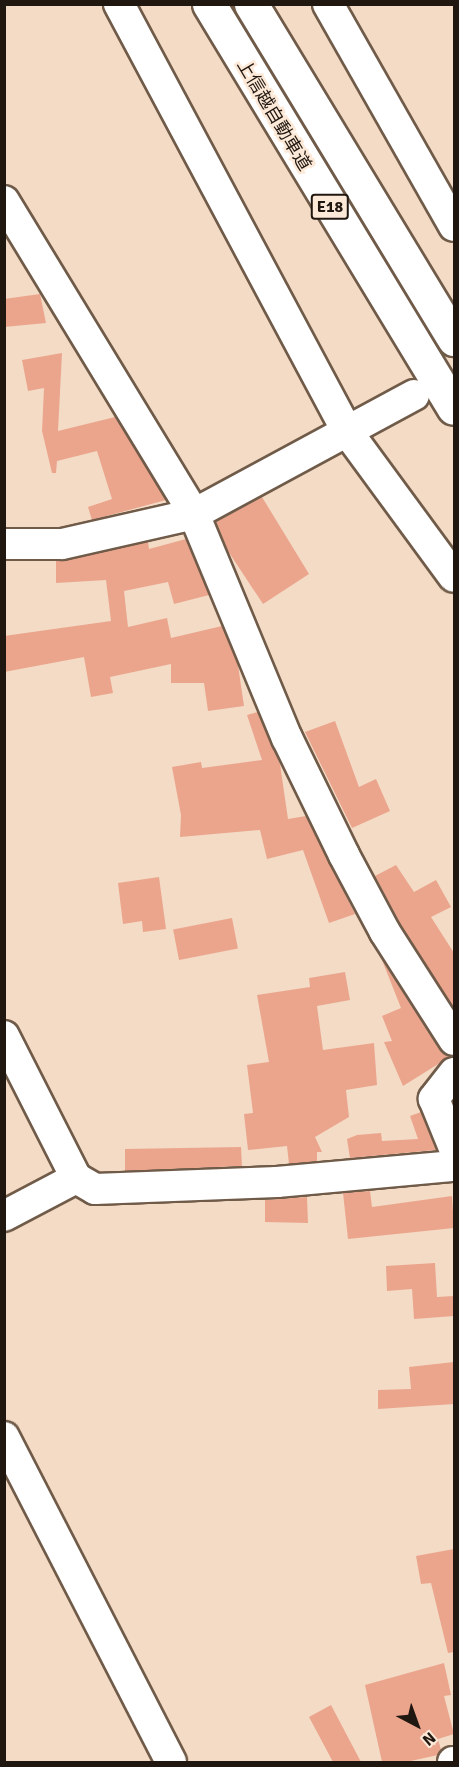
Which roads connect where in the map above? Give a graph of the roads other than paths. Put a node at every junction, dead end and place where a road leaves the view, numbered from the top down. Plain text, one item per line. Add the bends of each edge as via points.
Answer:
1 (118, 4) edge
2 (209, 4) edge
3 (251, 4) edge
4 (328, 4) edge
5 (4, 201) edge
6 (454, 226) edge
7 (454, 339) edge
8 (414, 394) dead end
9 (454, 408) edge
10 (346, 430) junction
11 (194, 514) junction
12 (4, 544) edge
13 (454, 577) edge
14 (4, 1036) edge
15 (454, 1040) edge
16 (454, 1073) edge
17 (454, 1148) edge
18 (454, 1166) edge
19 (76, 1178) junction
20 (4, 1216) edge
21 (4, 1437) edge
22 (171, 1762) edge

1 - 10 street
2 - 9 highway, 上信越自動車道 / E18
3 - 7 highway, 上信越自動車道 / E18
4 - 6 street
5 - 11 street
8 - 10 street
10 - 11 street
10 - 13 street
11 - 12 street via 62,544
11 - 15 street via 287,738 344,855 385,932
14 - 19 street
16 - 17 street via 434,1099
18 - 19 street via 277,1182 95,1189
19 - 20 street
21 - 22 street

